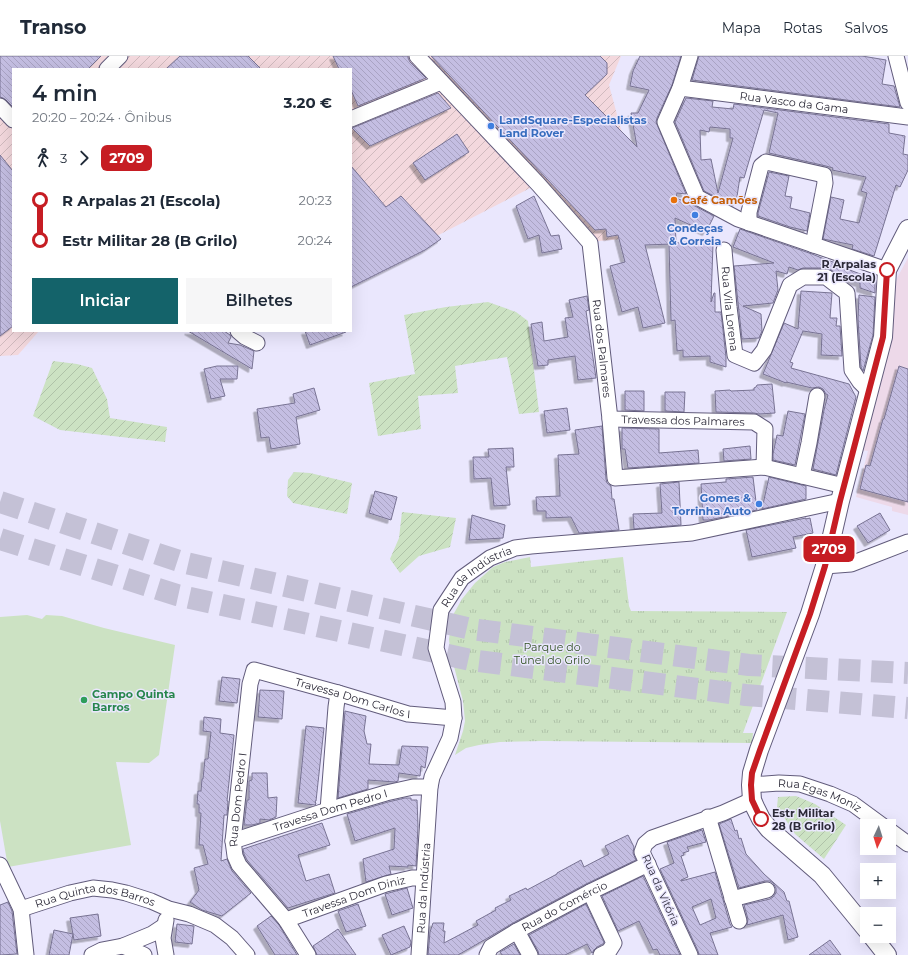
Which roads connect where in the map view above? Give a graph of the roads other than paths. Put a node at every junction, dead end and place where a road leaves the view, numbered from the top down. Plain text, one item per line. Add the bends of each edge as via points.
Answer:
1 (120, 56) edge
2 (417, 56) edge
3 (690, 56) edge
4 (896, 56) edge
5 (109, 68) edge
6 (441, 82) junction
7 (680, 88) junction
8 (908, 102) edge
9 (0, 106) edge
10 (908, 117) edge
11 (12, 119) edge
12 (352, 119) edge
13 (750, 223) junction
14 (908, 229) edge
15 (813, 245) junction
16 (724, 250) dead end
17 (887, 270) junction
18 (869, 390) junction
19 (817, 396) dead end
20 (610, 418) junction
21 (764, 467) junction
22 (802, 476) junction
23 (842, 494) junction
24 (908, 542) edge
25 (825, 566) junction
26 (254, 670) joint
27 (338, 692) junction
28 (454, 718) junction
29 (430, 787) junction
30 (751, 792) junction
31 (328, 810) junction
32 (708, 817) junction
33 (873, 819) edge
34 (896, 835) edge
35 (233, 841) junction
36 (908, 844) edge
37 (648, 864) junction
38 (0, 865) edge
39 (424, 878) junction
40 (767, 890) dead end
41 (590, 892) junction
42 (732, 899) junction
43 (21, 909) junction
44 (169, 909) junction
45 (286, 920) junction
46 (860, 921) edge
47 (739, 922) dead end
48 (164, 926) junction
49 (517, 932) junction
50 (878, 943) edge
51 (123, 946) junction
52 (26, 955) edge
53 (92, 955) edge
54 (144, 955) edge
55 (166, 955) edge
56 (247, 955) edge
57 (308, 955) edge
58 (419, 955) edge
59 (487, 955) edge
60 (530, 955) edge
61 (601, 955) edge
62 (690, 955) edge
63 (887, 955) edge

1 - 5 street
2 - 6 street, Rua dos Palmares
3 - 7 street
4 - 8 street
6 - 12 street
6 - 20 street, Rua dos Palmares via 590,243
7 - 10 street, Rua Vasco da Gama
7 - 13 street via 666,122 697,197
9 - 11 street
13 - 15 street
13 - 15 street via 749,212 761,166 766,162 824,175 825,182
14 - 17 street
15 - 17 street
16 - 18 street, Rua Vila Lorena via 736,355 754,363 764,350 790,285 803,277 826,277 846,293 852,370
17 - 18 street via 883,337
18 - 23 street
19 - 22 street
20 - 21 street, Travessa dos Palmares via 754,422 765,429
20 - 21 street, Rua dos Palmares via 615,478
21 - 22 street, Rua dos Palmares
22 - 23 street, Rua dos Palmares
23 - 25 street
23 - 28 street, Rua da Indústria via 692,533 514,548 490,558 462,578 441,610 436,648 453,702
24 - 25 street via 851,564
25 - 30 street via 752,773
26 - 27 street, Travessa Dom Carlos I
26 - 35 street, Rua Dom Pedro I via 250,684
27 - 28 street, Travessa Dom Carlos I via 408,714
27 - 31 street
28 - 29 street, Rua da Indústria via 450,738
29 - 31 street, Travessa Dom Pedro I via 413,787
29 - 39 street, Rua da Indústria
30 - 32 street, Rua da Vitória via 722,813
30 - 33 street, Rua Egas Moniz via 779,783 800,784 853,804
30 - 46 street via 761,819 769,829 822,875
31 - 35 street, Travessa Dom Pedro I
32 - 37 street, Rua da Vitória via 652,838 645,844 642,852
32 - 42 street
34 - 36 street
35 - 45 street, Rua Dom Pedro I via 239,865
37 - 41 street, Rua do Comércio
37 - 62 street, Rua da Vitória
38 - 43 street
39 - 45 street, Travessa Dom Diniz via 386,884
39 - 58 street, Rua da Indústria
40 - 42 street
41 - 49 street, Rua do Comércio
41 - 61 street via 614,943 609,951
42 - 47 street
43 - 44 street, Rua Quinta dos Barros via 93,888 126,892
43 - 52 street
44 - 48 street
44 - 56 street, Rua Quinta dos Barros via 215,925 232,938
45 - 57 street, Rua Dom Pedro I
48 - 51 street
48 - 55 street
49 - 59 street, Rua do Comércio via 491,947
49 - 60 street
50 - 63 street
51 - 53 street via 102,950
51 - 54 street

